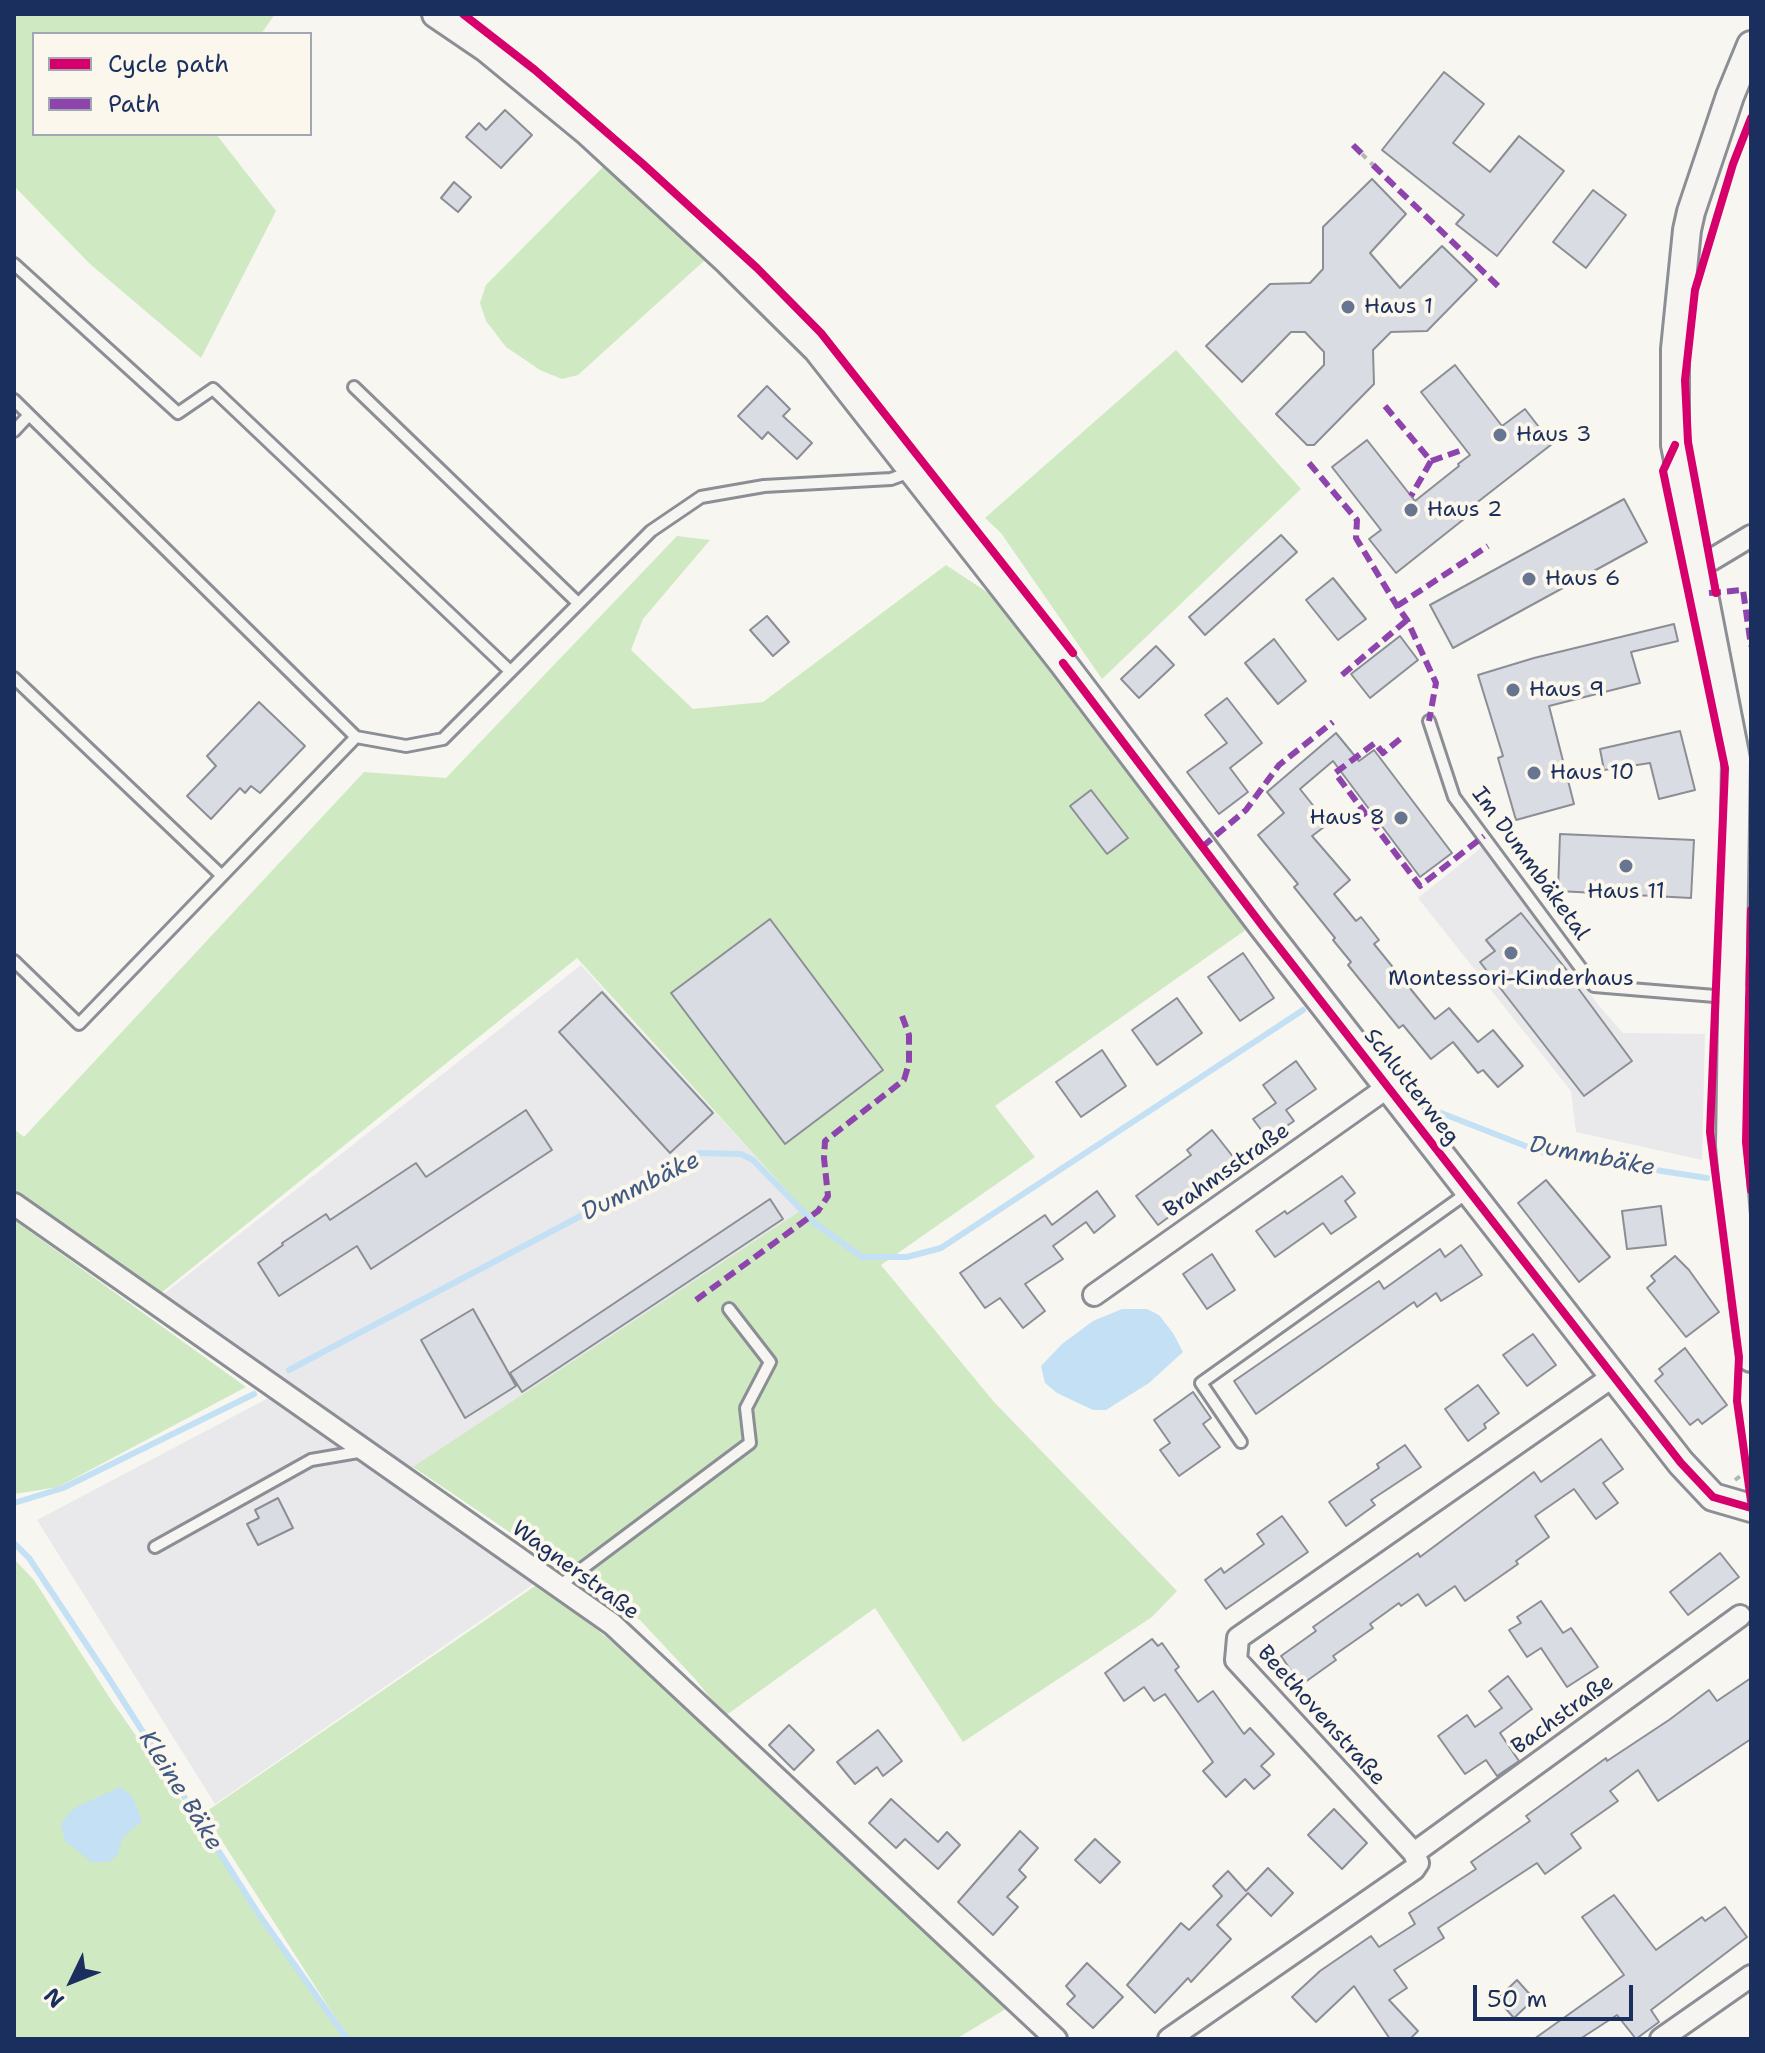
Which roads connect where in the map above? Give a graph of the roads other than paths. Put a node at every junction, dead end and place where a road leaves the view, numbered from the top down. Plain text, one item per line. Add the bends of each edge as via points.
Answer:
1 (436, 14) edge
2 (1751, 45) edge
3 (14, 264) edge
4 (354, 387) dead end
5 (14, 400) edge
6 (29, 415) junction
7 (14, 431) edge
8 (913, 470) junction
9 (1751, 536) edge
10 (1698, 562) junction
11 (578, 603) junction
12 (510, 671) junction
13 (14, 678) edge
14 (1429, 721) dead end
15 (356, 737) junction
16 (221, 875) junction
17 (14, 961) edge
18 (1743, 991) edge
19 (1388, 1087) junction
20 (1470, 1191) junction
21 (14, 1204) edge
22 (1094, 1295) dead end
23 (729, 1309) dead end
24 (1751, 1358) edge
25 (1612, 1377) junction
26 (1241, 1442) dead end
27 (366, 1451) junction
28 (1751, 1508) edge
29 (155, 1547) dead end
30 (559, 1586) junction
31 (1740, 1616) dead end
32 (1414, 1853) junction
33 (1751, 1976) edge
34 (1056, 2039) edge
35 (1169, 2039) edge
36 (1661, 2039) edge

1 - 8 street, Schlutterweg via 588,132 728,261 817,349
2 - 10 street via 1691,212 1675,349 1675,445
3 - 12 lane via 178,413 213,389
4 - 11 lane
5 - 6 lane
6 - 7 lane
6 - 15 lane
8 - 11 lane via 891,479 764,486 701,497 651,531
8 - 19 street, Schlutterweg
9 - 10 street
10 - 18 street via 1736,759
11 - 12 lane
12 - 15 lane via 443,739 406,746
13 - 16 lane
14 - 18 lane, Im Dummbäketal via 1454,797 1594,986 1715,996
15 - 16 lane
16 - 17 lane via 79,1024
18 - 24 street via 1730,1145
19 - 20 street, Schlutterweg
19 - 22 street, Brahmsstraße
20 - 25 street, Schlutterweg
20 - 26 lane via 1201,1383
21 - 27 street, Wagnerstraße
23 - 30 lane via 770,1362 746,1408 750,1443
25 - 28 street, Schlutterweg via 1704,1489 1722,1501
25 - 32 street, Beethovenstraße via 1238,1638 1236,1660
27 - 29 lane via 311,1460
27 - 30 street, Wagnerstraße
30 - 34 street, Wagnerstraße via 612,1624
31 - 32 street, Bachstraße
32 - 35 street via 1414,1869
33 - 36 street

